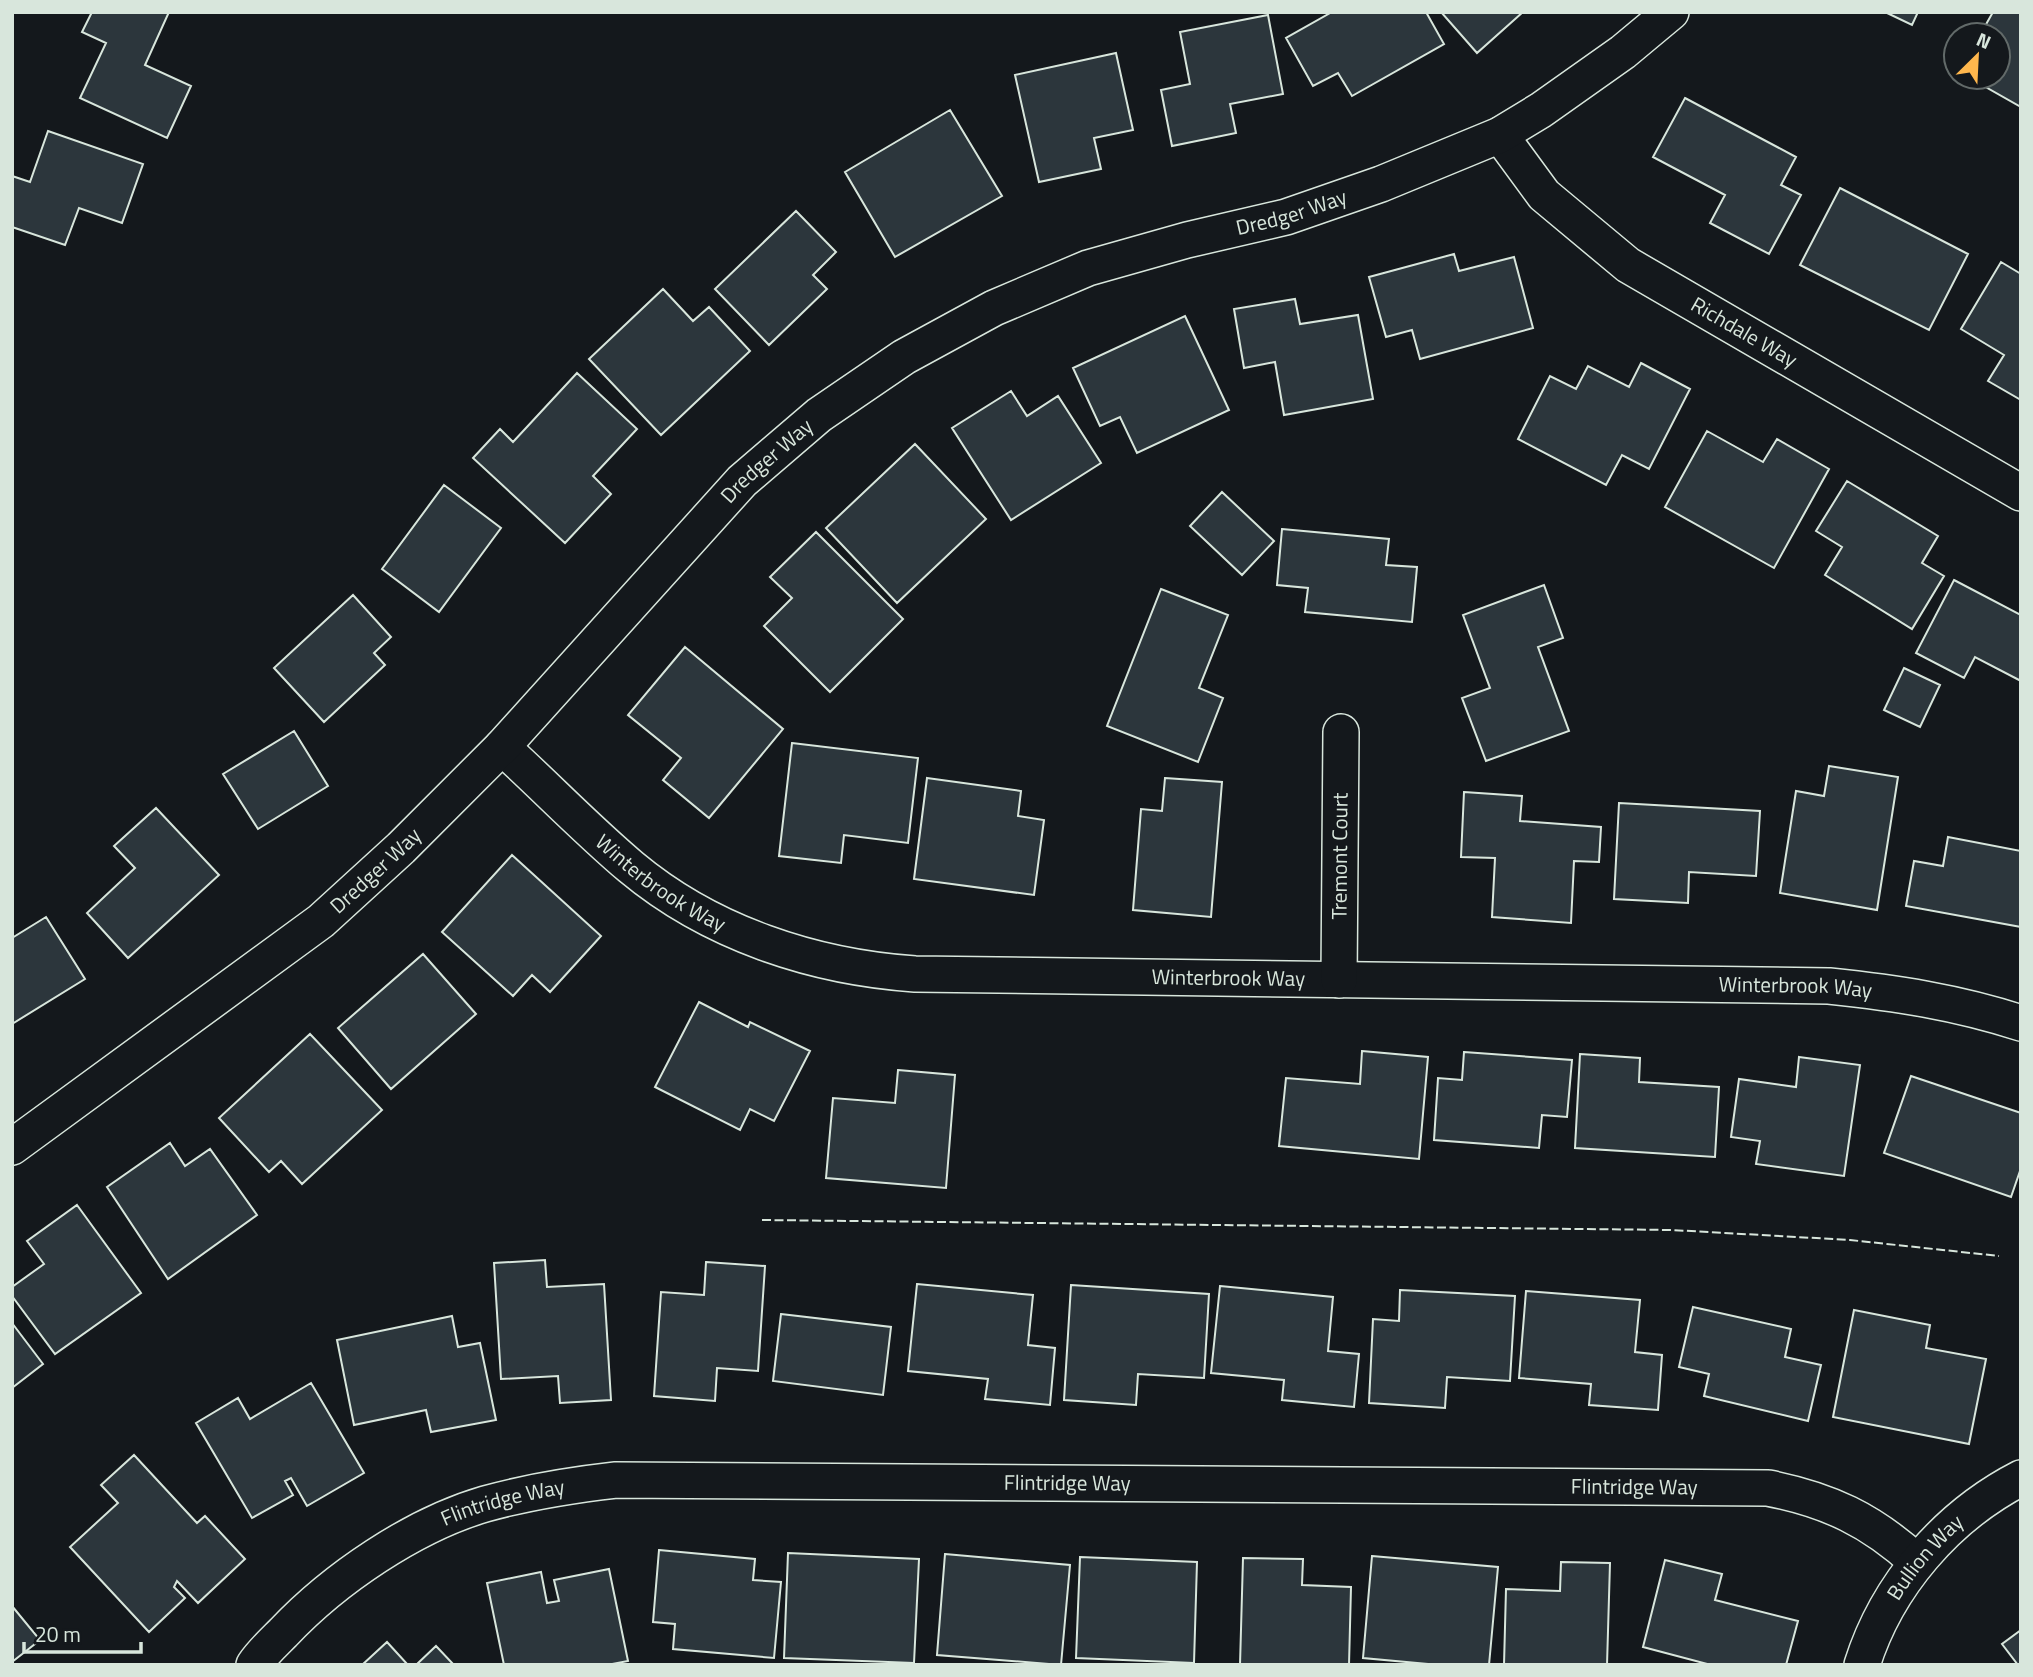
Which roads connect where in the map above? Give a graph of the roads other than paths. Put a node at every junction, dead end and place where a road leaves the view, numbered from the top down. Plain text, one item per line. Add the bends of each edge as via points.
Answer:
1 (1671, 12) edge
2 (1500, 135) junction
3 (2021, 494) edge
4 (1341, 732) dead end
5 (502, 747) junction
6 (1339, 980) junction
7 (2021, 1023) edge
8 (12, 1147) edge
9 (2021, 1478) edge
10 (1917, 1562) junction
11 (254, 1665) edge
12 (1862, 1665) edge

1 - 2 street, Dredger Way via 1623,52
2 - 3 street, Richdale Way via 1544,195 1628,265
2 - 5 street, Dredger Way via 1381,184 1286,216 1088,268 993,308 904,356 820,415 742,481
4 - 6 street, Tremont Court
5 - 6 street, Winterbrook Way via 631,867 688,907 748,937 813,959 915,974
5 - 8 street, Dredger Way via 321,921
6 - 7 street, Winterbrook Way via 1829,986 1908,995
9 - 10 street, Bullion Way via 1991,1493
10 - 11 street, Flintridge Way via 1868,1523 1837,1507 1768,1488 616,1480 548,1488 495,1502 418,1532 359,1567 306,1609
10 - 12 street, Bullion Way via 1878,1625

